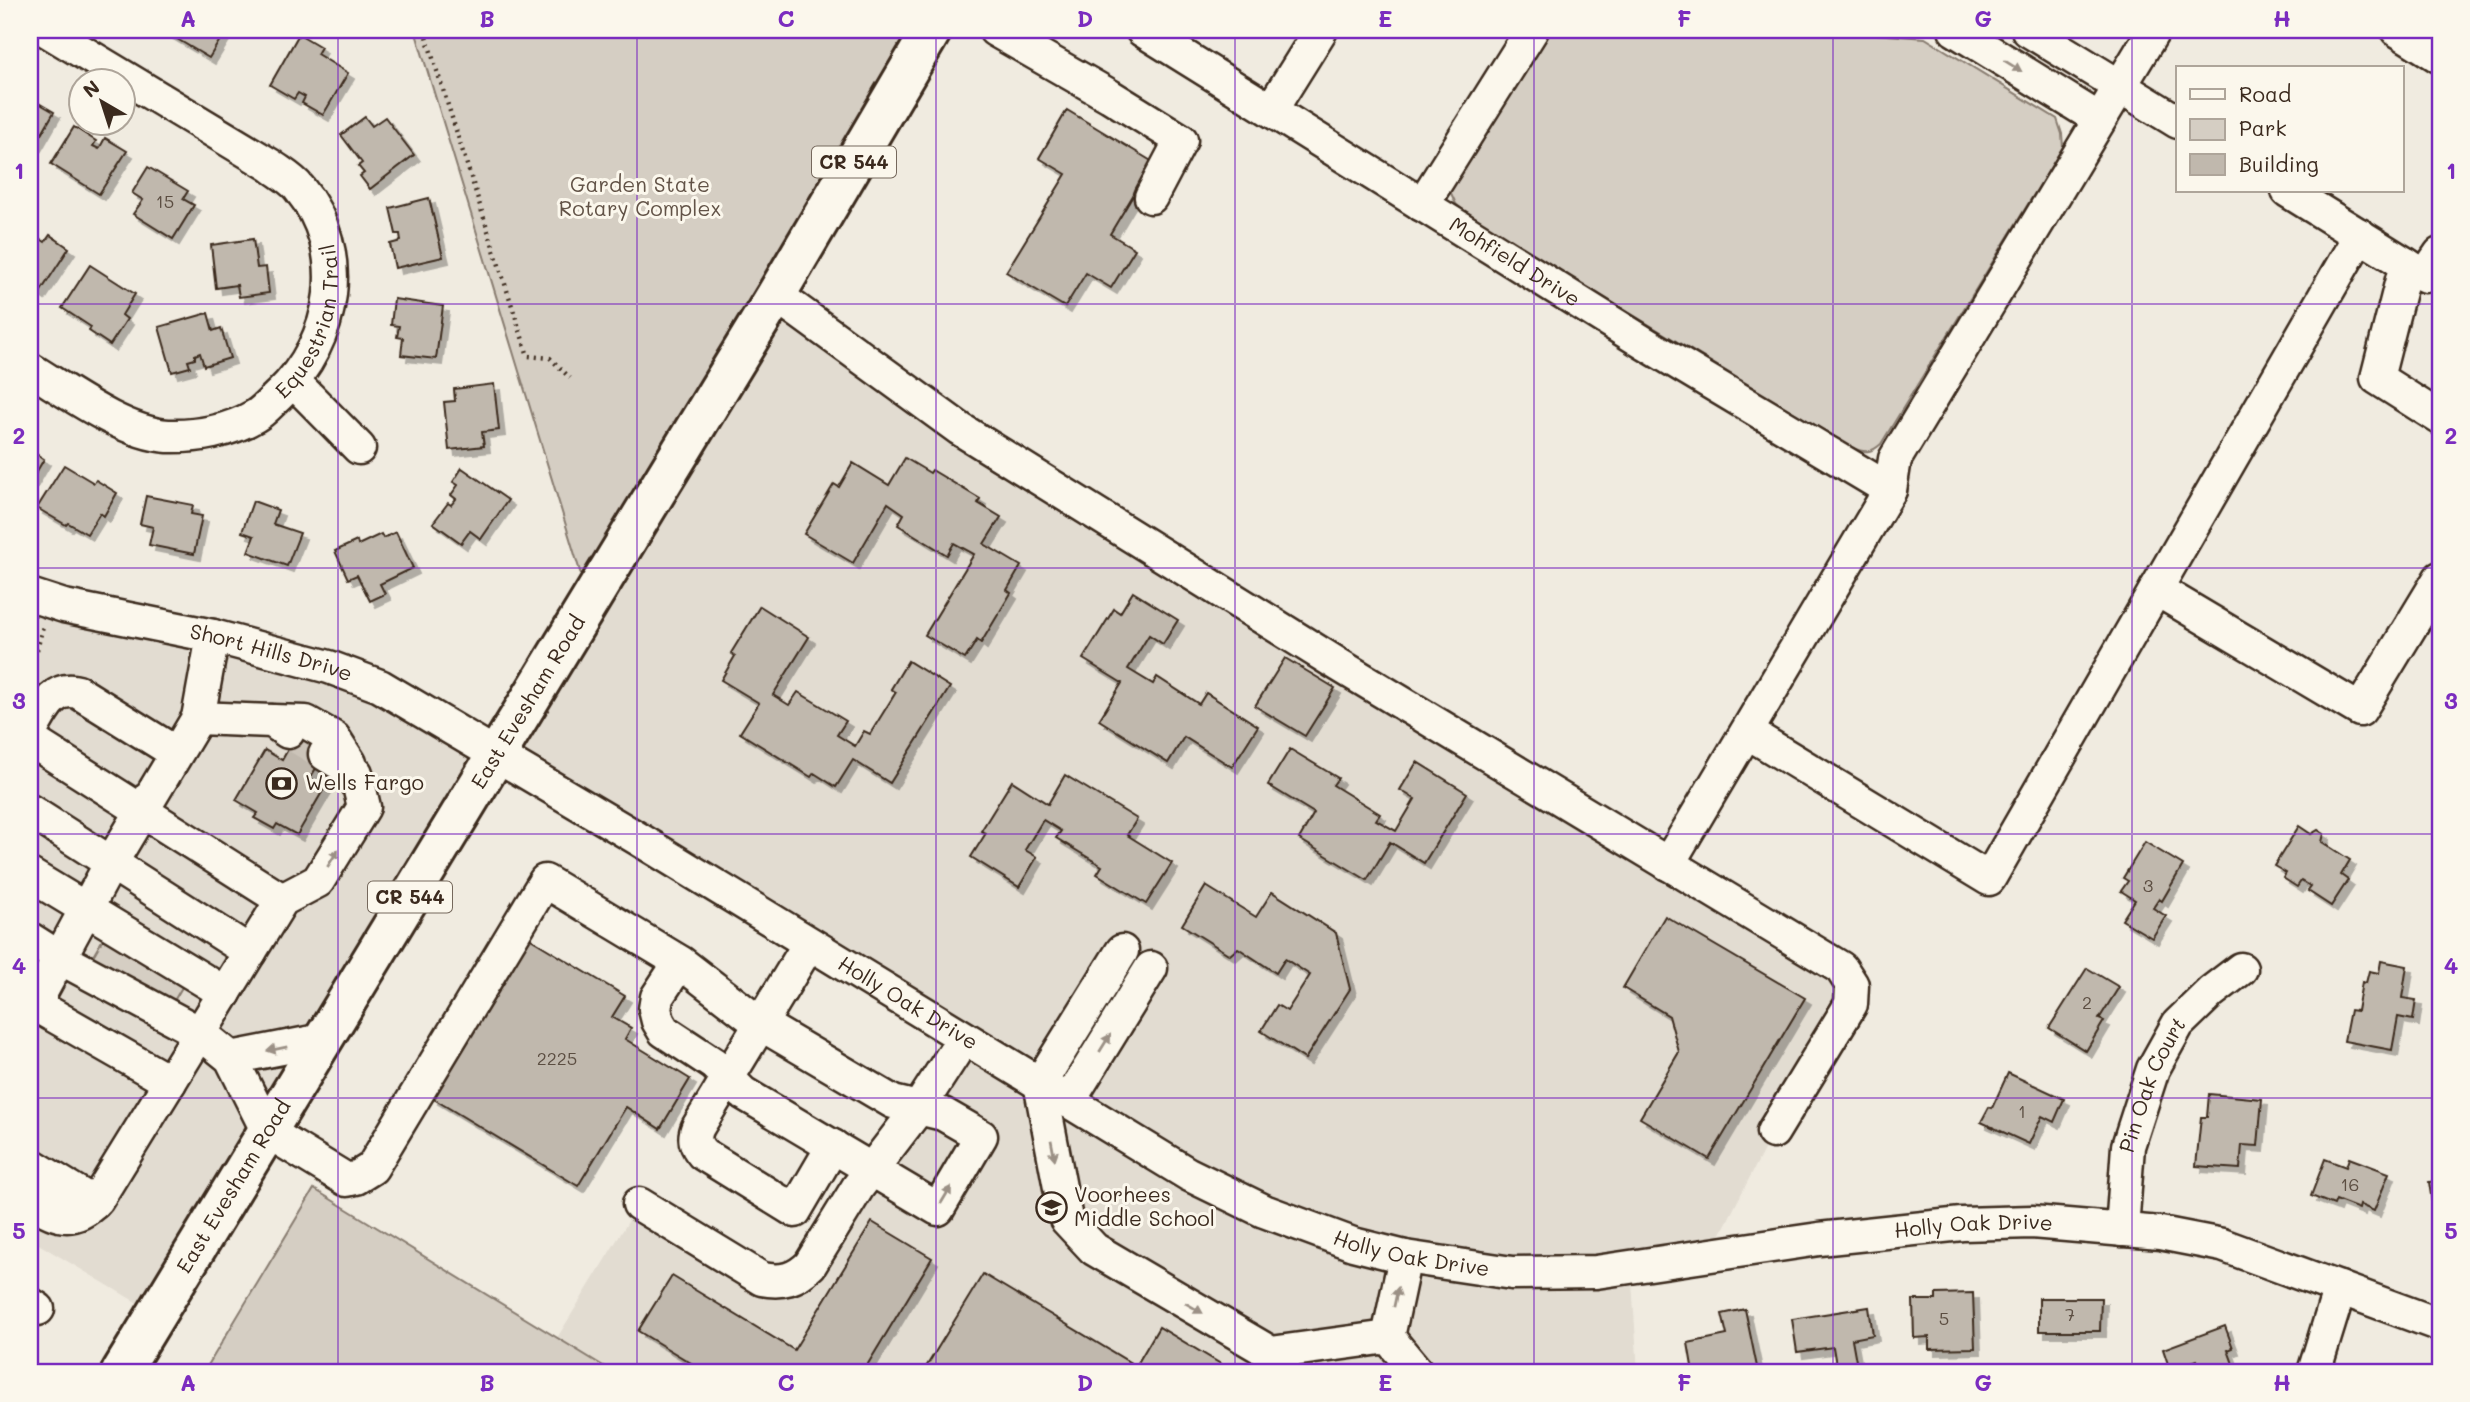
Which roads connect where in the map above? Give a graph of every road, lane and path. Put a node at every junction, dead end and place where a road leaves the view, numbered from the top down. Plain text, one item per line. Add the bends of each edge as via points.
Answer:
1 (46, 30) edge
2 (424, 30) edge
3 (932, 30) edge
4 (995, 30) edge
5 (1142, 30) edge
6 (1321, 30) edge
7 (1532, 30) edge
8 (1955, 30) edge
9 (2028, 30) edge
10 (2154, 30) edge
11 (2398, 30) edge
12 (80, 38) edge
13 (2440, 57) edge
14 (2119, 86) junction
15 (1271, 110) junction
16 (2099, 120) junction
17 (2176, 121) edge
18 (2290, 192) edge
19 (1151, 197) dead end
20 (1422, 205) junction
21 (2360, 235) junction
22 (2440, 254) edge
23 (2406, 264) junction
24 (776, 295) junction
25 (30, 369) edge
26 (570, 378) dead end
27 (293, 381) junction
28 (2440, 418) edge
29 (359, 448) dead end
30 (1889, 490) junction
31 (2440, 578) edge
32 (2156, 589) junction
33 (39, 598) edge
34 (213, 636) junction
35 (30, 662) edge
36 (198, 718) junction
37 (30, 732) edge
38 (1747, 732) junction
39 (30, 740) edge
40 (176, 753) junction
41 (325, 754) tunnel mouth
42 (497, 754) junction
43 (356, 773) junction
44 (30, 811) edge
45 (141, 811) junction
46 (111, 863) junction
47 (1668, 864) junction
48 (30, 875) edge
49 (282, 901) junction
50 (86, 909) junction
51 (30, 939) edge
52 (809, 944) junction
53 (1122, 951) dead end
54 (250, 953) junction
55 (60, 958) junction
56 (680, 961) junction
57 (1151, 968) dead end
58 (2241, 969) dead end
59 (225, 993) junction
60 (32, 1003) edge
61 (759, 1023) junction
62 (200, 1033) junction
63 (964, 1038) junction
64 (323, 1040) junction
65 (231, 1058) junction
66 (728, 1077) junction
67 (1040, 1083) junction
68 (162, 1095) junction
69 (1069, 1101) junction
70 (918, 1110) junction
71 (268, 1132) junction
72 (1773, 1132) dead end
73 (833, 1146) junction
74 (30, 1164) edge
75 (872, 1170) junction
76 (85, 1198) junction
77 (30, 1200) edge
78 (639, 1204) dead end
79 (2122, 1230) junction
80 (1405, 1257) junction
81 (2340, 1288) junction
82 (2440, 1325) edge
83 (1388, 1338) junction
84 (121, 1372) edge
85 (1417, 1372) edge
86 (2314, 1372) edge

1 - 12 street, Equestrian Trail
2 - 26 path via 528,356 550,358
3 - 24 main road, East Evesham Road / CR 544
4 - 19 street via 1181,140
5 - 15 street, Mohfield Drive
6 - 15 street
7 - 20 street
8 -> 16 street
9 - 14 street
10 - 14 street
11 - 13 street
12 - 27 street, Equestrian Trail via 299,187 331,253 332,285 319,339
14 - 16 street
14 - 17 street
15 - 20 street, Mohfield Drive
16 - 30 street via 1895,458
18 - 21 street
20 - 30 street, Mohfield Drive
21 - 23 street
21 - 32 street
22 - 23 street via 2426,276
23 - 28 street via 2377,378
24 - 42 main road, East Evesham Road / CR 544
24 - 47 street via 960,429
25 - 27 street, Equestrian Trail via 134,429 167,436 199,435 233,426 257,415
27 - 29 street
30 - 38 street
31 - 32 street via 2360,710
32 - 38 street via 1989,879
33 - 34 street, Short Hills Drive
33 - 35 path via 37,650
34 - 36 street
34 - 42 street, Short Hills Drive via 329,667 380,686
36 - 40 street
36 - 43 street via 284,729 306,722 334,738
37 - 40 street via 51,699 71,690
38 - 47 street
39 - 45 street
40 - 45 street
41 - 43 street
42 - 52 street, Holly Oak Drive
42 - 64 main road, East Evesham Road / CR 544
49 -> 43 street via 318,881 364,807
44 - 46 street
45 - 46 street
45 - 49 street
46 - 50 street
46 - 54 street
47 - 72 street via 1841,968 1851,981 1850,1007
48 - 50 street
49 - 54 street
50 - 55 street
50 - 59 street
51 - 55 street
52 - 61 street
52 - 63 street, Holly Oak Drive
53 - 67 street
54 - 59 street
55 - 60 street
55 - 62 street
56 - 61 street
56 - 66 street via 657,998 658,1021 673,1039
56 - 71 street via 545,881 372,1168 347,1180
69 -> 57 street
58 - 79 street, Pin Oak Court via 2178,1024 2152,1069 2128,1146
59 - 62 street
60 - 68 street
61 - 66 street
61 - 70 street via 893,1102
62 - 65 street
62 - 68 street
63 - 67 street, Holly Oak Drive
63 - 70 street
64 -> 65 street
64 - 71 main road, East Evesham Road / CR 544
65 - 71 street
66 - 73 street via 743,1093
66 - 73 street via 695,1133 695,1143 703,1154 794,1211
67 - 69 street, Holly Oak Drive
67 -> 83 street via 1066,1219 1094,1250 1271,1353
68 - 76 street
69 - 80 street, Holly Oak Drive via 1230,1196 1309,1229
70 - 75 street
75 -> 70 street via 938,1209 981,1136 943,1114
71 - 84 main road, East Evesham Road / CR 544
73 - 75 street
74 - 76 street
75 - 78 street via 810,1265 801,1274 776,1282 762,1279
76 - 77 street via 85,1211 67,1216 51,1213
79 - 80 street, Holly Oak Drive via 2032,1222 1962,1224 1819,1239 1596,1272 1511,1273
79 - 81 street, Holly Oak Drive via 2222,1245
83 -> 80 street
81 - 82 street, Holly Oak Drive
81 - 86 street
83 - 85 street

